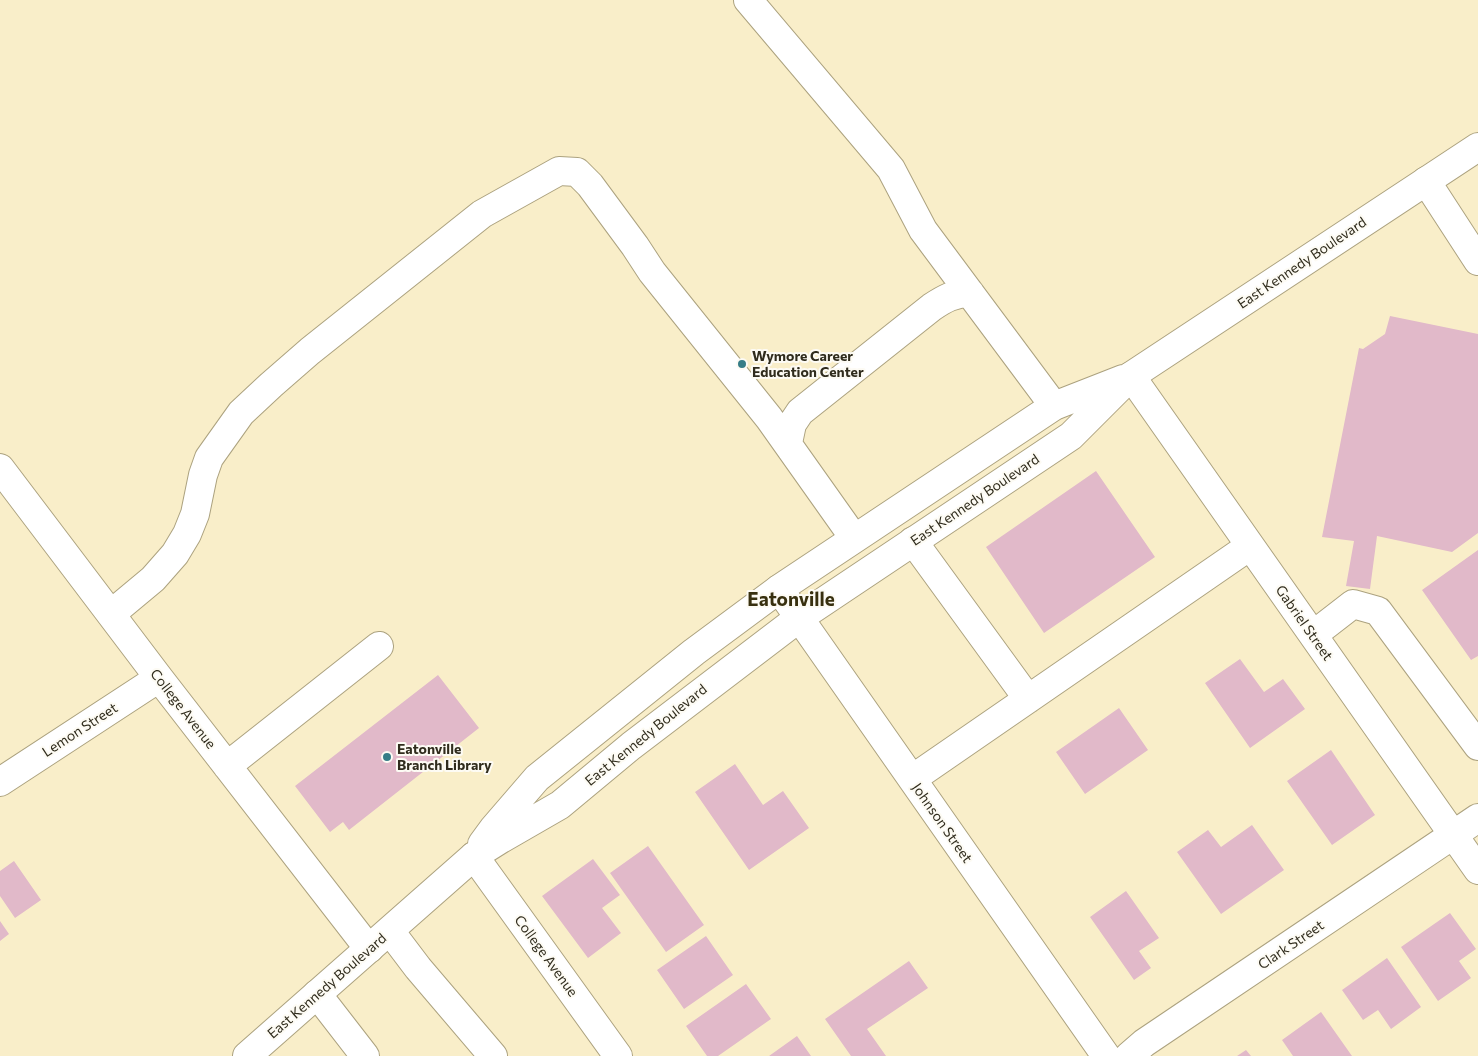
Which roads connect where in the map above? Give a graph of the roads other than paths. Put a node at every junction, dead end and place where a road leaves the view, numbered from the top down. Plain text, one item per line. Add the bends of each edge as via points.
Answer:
1 (748, 0) edge
2 (1478, 147) edge
3 (1426, 181) junction
4 (1478, 261) edge
5 (970, 293) junction
6 (1131, 376) junction
7 (1054, 406) junction
8 (788, 443) junction
9 (0, 468) edge
10 (854, 538) junction
11 (913, 541) junction
12 (1250, 546) junction
13 (779, 589) junction
14 (111, 614) junction
15 (799, 618) junction
16 (1313, 635) junction
17 (379, 646) dead end
18 (159, 678) junction
19 (1028, 699) junction
20 (1478, 746) edge
21 (227, 766) junction
22 (912, 779) junction
23 (0, 782) edge
24 (1478, 818) edge
25 (1454, 836) junction
26 (474, 856) junction
27 (1478, 870) edge
28 (390, 931) junction
29 (369, 949) junction
30 (317, 994) junction
31 (247, 1056) edge
32 (365, 1056) edge
33 (493, 1056) edge
34 (618, 1056) edge
35 (1106, 1056) edge
36 (1130, 1056) edge

1 - 5 street via 891,169 923,230
2 - 3 street, East Kennedy Boulevard
3 - 4 street
3 - 6 street, East Kennedy Boulevard
5 - 7 street
5 - 8 street via 948,297 932,307 800,412 792,424
6 - 7 street, East Kennedy Boulevard
6 - 11 street, East Kennedy Boulevard via 1071,436
6 - 12 street, Gabriel Street
7 - 10 street, East Kennedy Boulevard
8 - 10 street
8 - 14 street via 652,272 590,185 577,172 559,171 482,214 310,351 241,413 209,458 195,514 175,554 153,579
9 - 14 street, College Avenue
10 - 13 street, East Kennedy Boulevard
11 - 15 street, East Kennedy Boulevard
11 - 19 street
12 - 16 street, Gabriel Street
12 - 19 street
13 - 15 street, Johnson Street
13 - 26 street, East Kennedy Boulevard via 694,652 537,778
14 - 18 street, College Avenue
15 - 22 street, Johnson Street
15 - 26 street, East Kennedy Boulevard via 631,746 560,805
16 - 20 street via 1353,604 1378,611
16 - 25 street, Gabriel Street
17 - 21 street
18 - 21 street, College Avenue
18 - 23 street, Lemon Street
19 - 22 street
21 - 29 street, College Avenue
22 - 35 street, Johnson Street
24 - 25 street, Clark Street
25 - 27 street, Gabriel Street
25 - 36 street, Clark Street via 1144,1043
26 - 28 street, East Kennedy Boulevard
26 - 34 street, College Avenue
28 - 29 street, East Kennedy Boulevard
28 - 33 street
29 - 30 street, East Kennedy Boulevard
30 - 31 street, East Kennedy Boulevard
30 - 32 street

